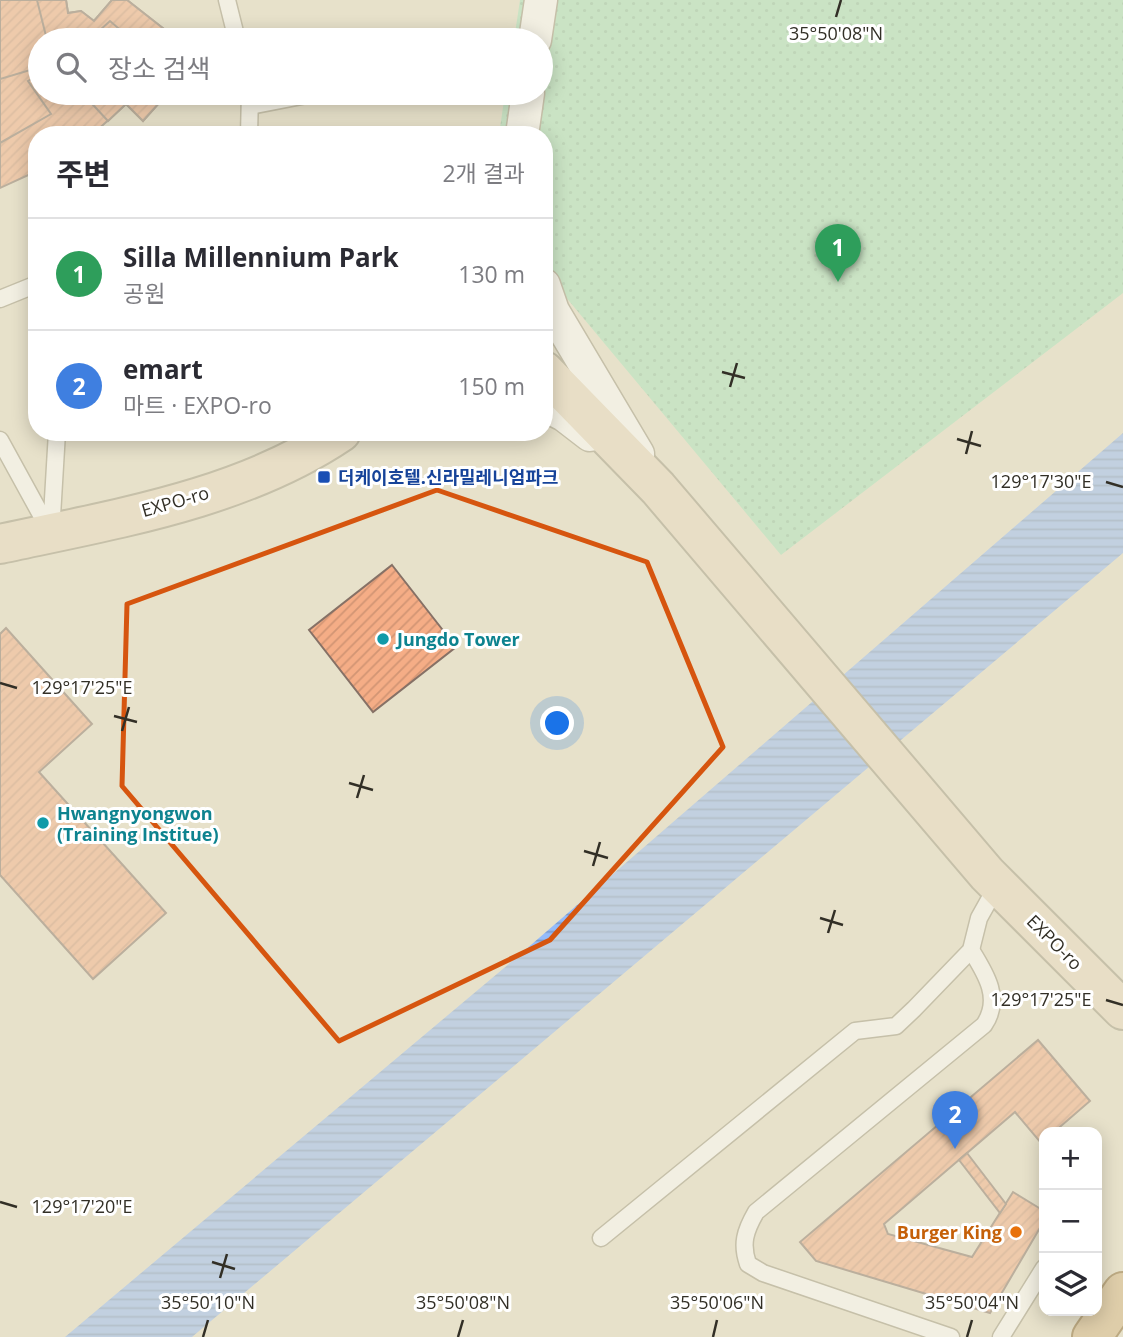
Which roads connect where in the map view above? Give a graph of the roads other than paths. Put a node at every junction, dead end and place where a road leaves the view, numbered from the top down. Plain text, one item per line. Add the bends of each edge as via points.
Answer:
1 (227, 0) edge
2 (541, 0) edge
3 (234, 28) edge
4 (537, 28) edge
5 (250, 105) edge
6 (526, 105) edge
7 (249, 126) edge
8 (523, 126) edge
9 (28, 288) edge
10 (0, 299) edge
11 (553, 311) edge
12 (553, 380) edge
13 (553, 410) edge
14 (0, 440) edge
15 (56, 441) edge
16 (328, 441) edge
17 (658, 488) junction
18 (51, 533) junction
19 (0, 544) edge
20 (993, 879) junction
21 (971, 950) junction
22 (1123, 1010) edge
23 (601, 1238) dead end
24 (1039, 1276) edge
25 (1123, 1292) edge
26 (951, 1337) edge
27 (1001, 1337) edge
28 (1093, 1337) edge

1 - 3 lane
2 - 4 street
5 - 7 lane
6 - 8 street
9 - 10 lane
11 - 17 street
12 - 17 main road
13 - 17 street
14 - 18 lane
15 - 18 lane
16 - 18 main road, EXPO-ro via 259,477
17 - 20 main road, EXPO-ro
18 - 19 main road, EXPO-ro
20 - 21 lane
20 - 22 main road, EXPO-ro
21 - 23 lane via 896,1026 855,1031
21 - 26 lane via 993,997 992,1014 984,1026 756,1212 746,1228 743,1249 748,1264 763,1273
24 - 27 lane
25 - 28 main road

